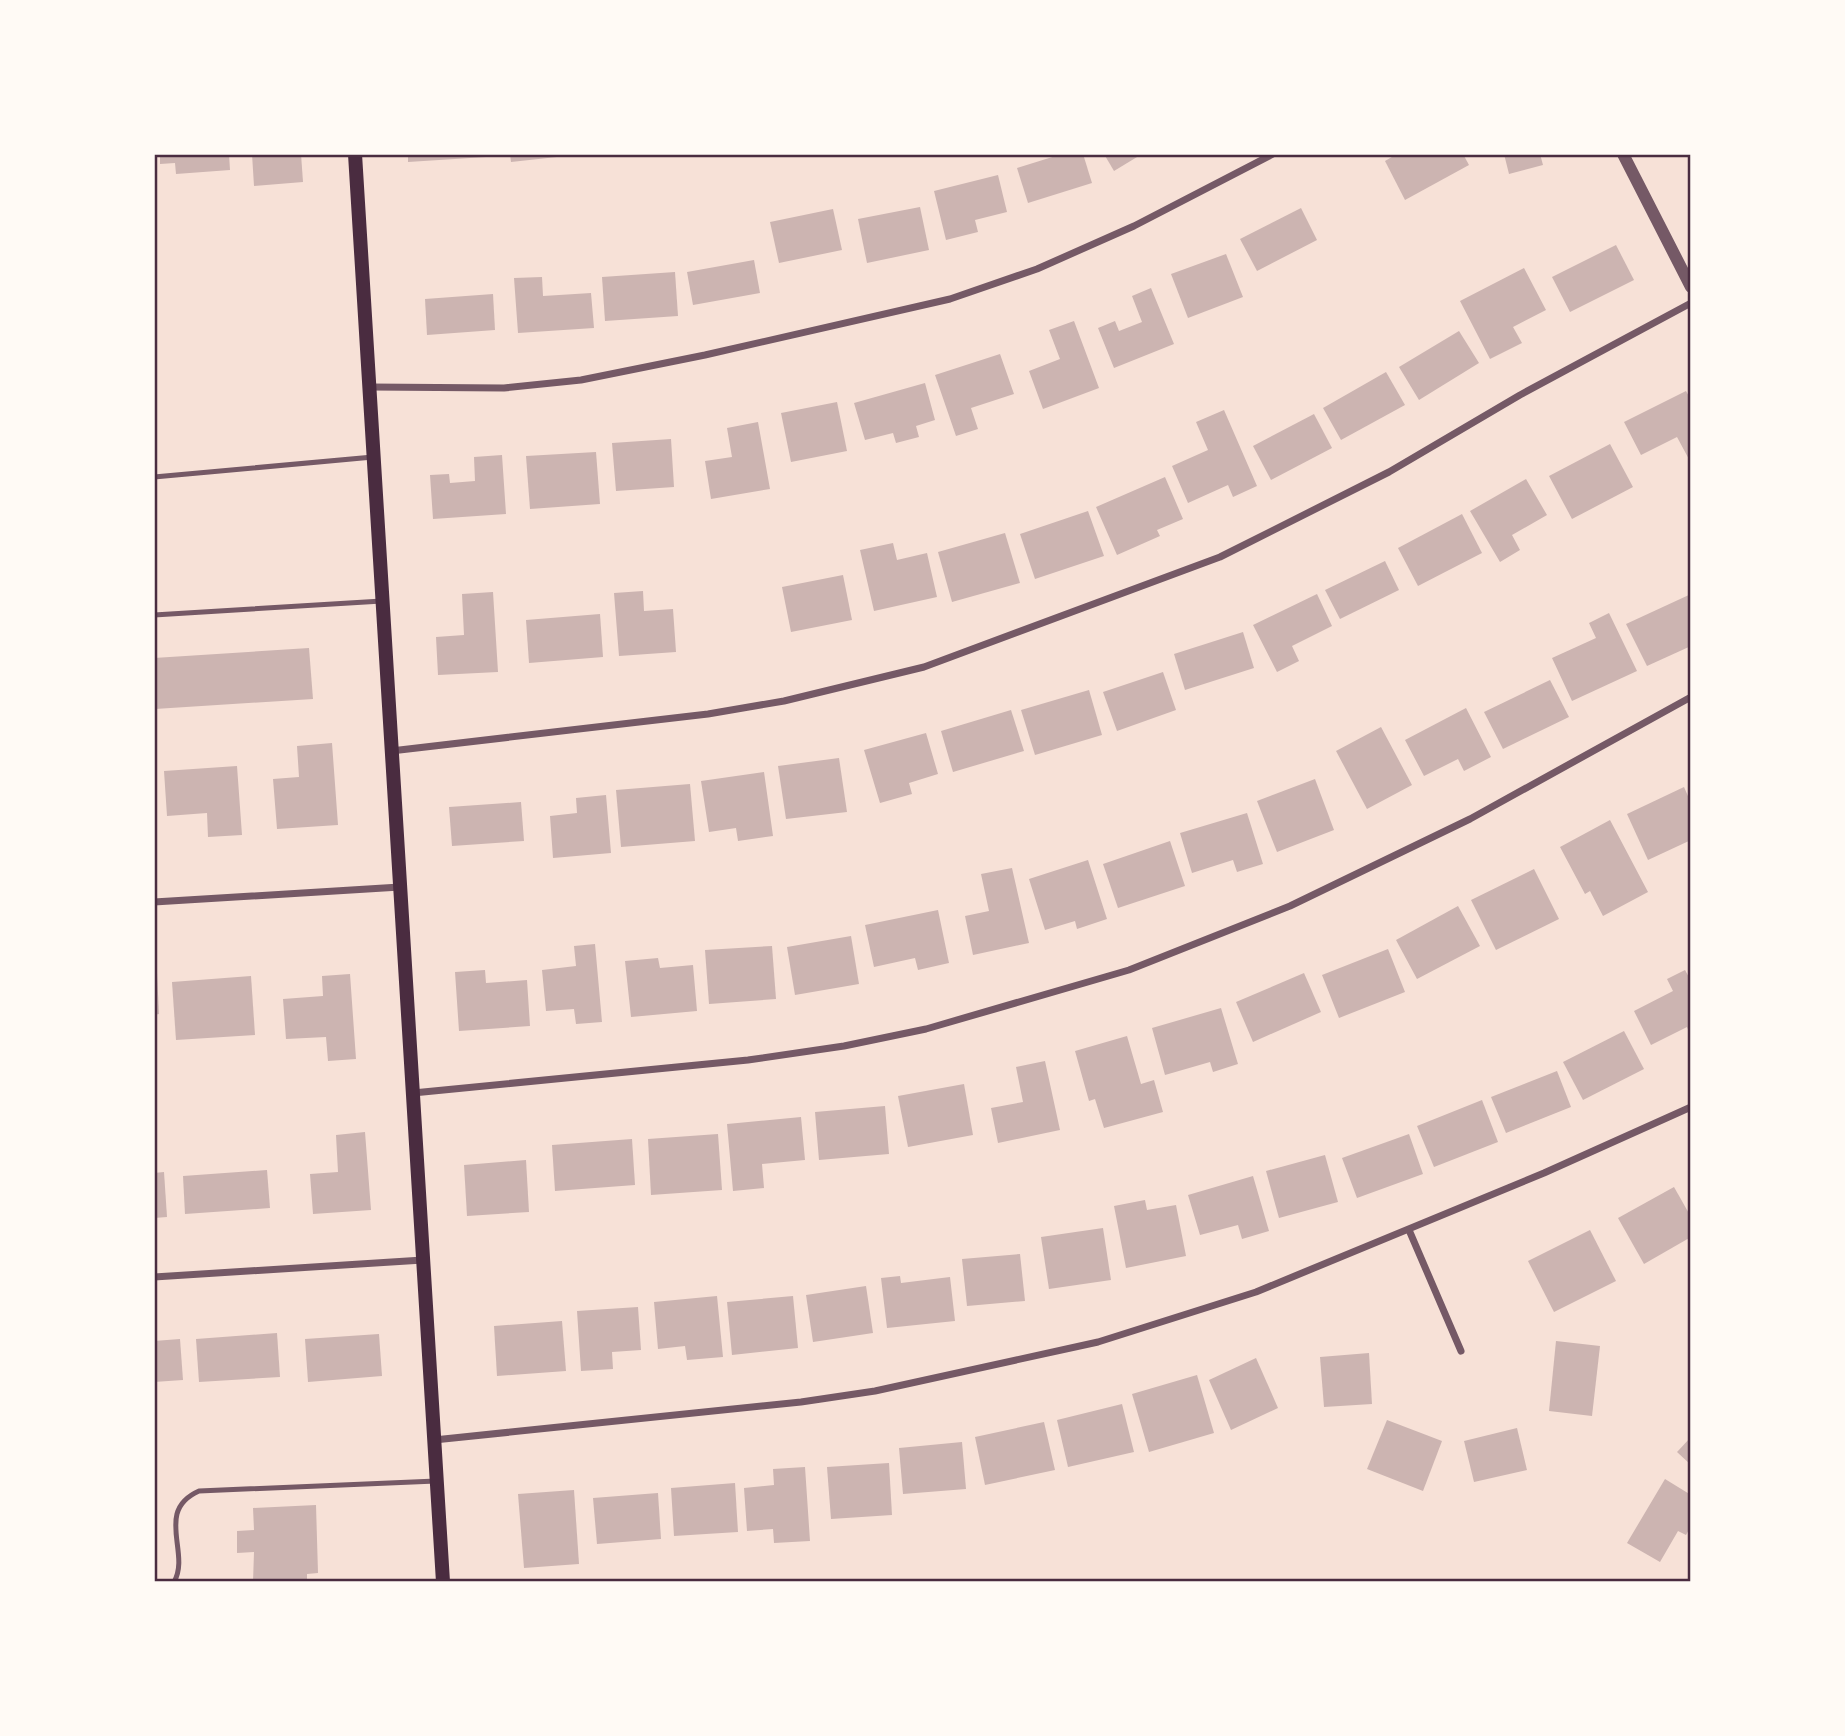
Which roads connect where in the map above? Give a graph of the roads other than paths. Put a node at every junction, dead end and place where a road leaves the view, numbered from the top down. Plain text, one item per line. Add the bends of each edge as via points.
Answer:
1 (355, 154) edge
2 (1273, 154) edge
3 (1623, 154) edge
4 (1691, 287) edge
5 (1691, 303) edge
6 (369, 387) junction
7 (373, 457) junction
8 (154, 477) edge
9 (382, 601) junction
10 (154, 615) edge
11 (1691, 697) edge
12 (391, 751) junction
13 (400, 887) junction
14 (154, 902) edge
15 (413, 1093) junction
16 (1691, 1107) edge
17 (1409, 1230) junction
18 (423, 1260) junction
19 (154, 1277) edge
20 (1461, 1351) dead end
21 (434, 1440) junction
22 (436, 1481) junction
23 (174, 1582) edge
24 (443, 1582) edge

1 - 6 main road
2 - 6 street via 1134,226 1037,269 950,299 581,380 504,388
3 - 4 street
5 - 12 street via 1389,472 1220,557 923,667 784,701 708,714
6 - 7 main road
7 - 8 lane
7 - 9 main road
9 - 10 lane
9 - 12 main road
11 - 15 street via 1470,819 1314,895 1129,970 926,1029 844,1046 748,1060
12 - 13 main road
13 - 14 street
13 - 15 main road
15 - 18 main road
16 - 17 street
17 - 20 street
17 - 21 street via 1256,1292 1098,1342 902,1385 801,1402
18 - 19 street
18 - 21 main road
21 - 22 main road
22 - 23 lane via 199,1491 186,1496 176,1516
22 - 24 main road

